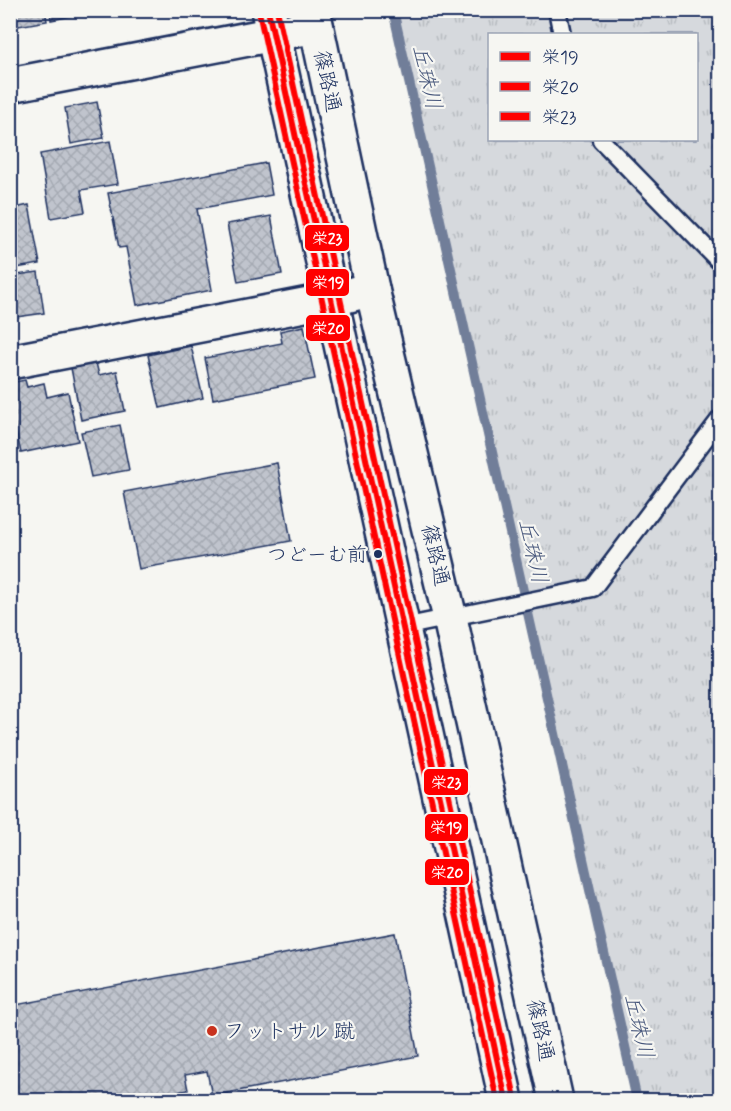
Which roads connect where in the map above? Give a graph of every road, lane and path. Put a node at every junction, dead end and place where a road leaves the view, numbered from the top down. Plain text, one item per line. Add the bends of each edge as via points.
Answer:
1 (557, 10) edge
2 (314, 18) edge
3 (270, 22) edge
4 (562, 33) edge
5 (10, 85) edge
6 (602, 141) edge
7 (720, 262) edge
8 (372, 289) junction
9 (330, 300) junction
10 (10, 362) edge
11 (720, 419) edge
12 (450, 618) junction
13 (403, 627) junction
14 (506, 1101) edge
15 (556, 1101) edge

1 - 4 lane
2 - 3 street
2 - 8 street, 篠路通
3 - 5 street
3 - 9 street, 篠路通
6 - 7 lane
8 - 9 street
8 - 12 street, 篠路通
9 - 10 street
9 - 13 street, 篠路通
11 - 12 lane via 592,588
12 - 13 lane
12 - 15 street, 篠路通
13 - 14 street, 篠路通

